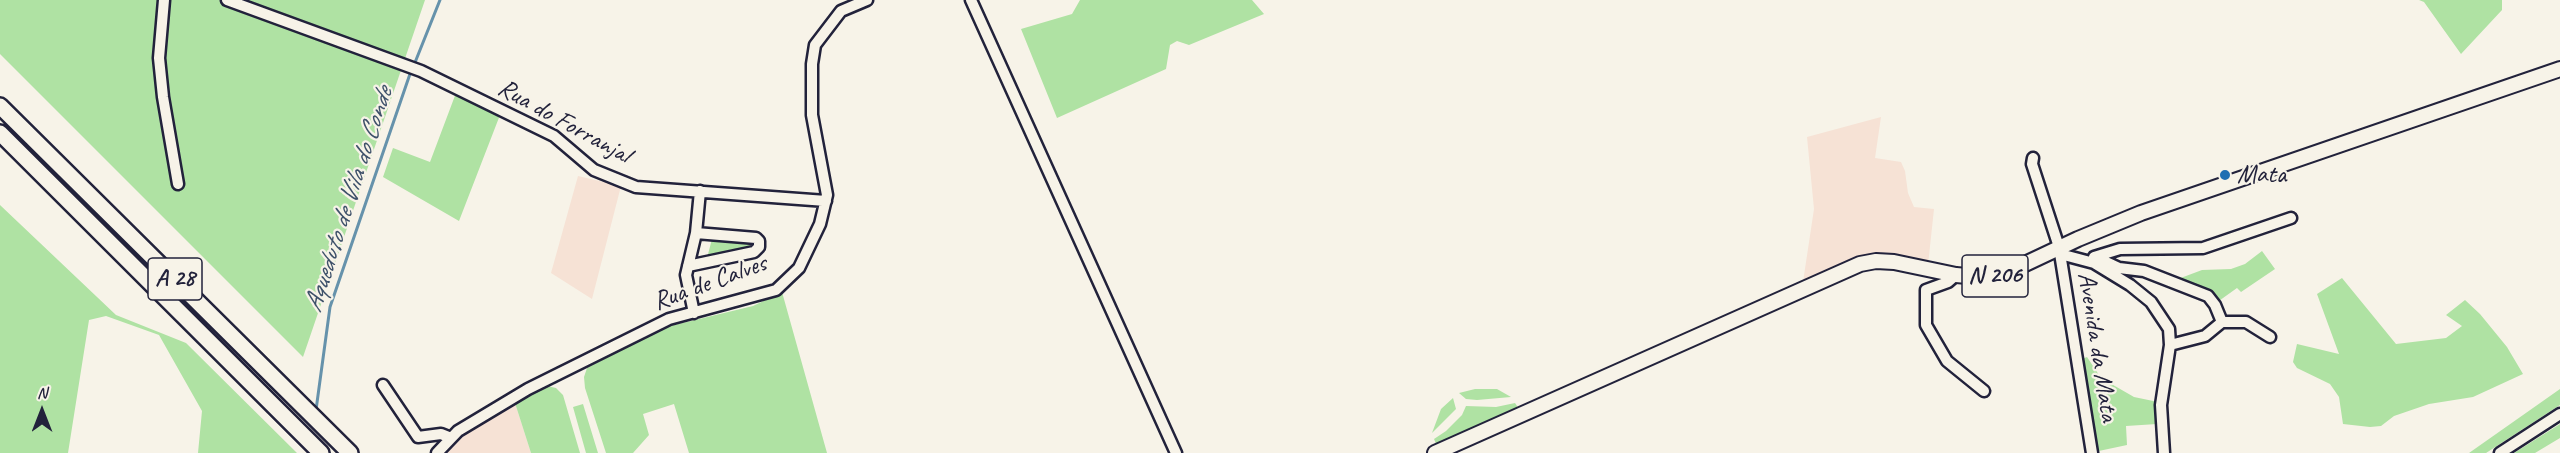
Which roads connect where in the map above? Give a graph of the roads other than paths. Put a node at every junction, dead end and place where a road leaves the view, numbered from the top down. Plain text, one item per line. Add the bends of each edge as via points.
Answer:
1 (164, 0) edge
2 (227, 0) edge
3 (867, 0) edge
4 (971, 0) edge
5 (839, 5) edge
6 (2560, 69) edge
7 (0, 106) edge
8 (0, 133) edge
9 (2033, 158) dead end
10 (178, 184) dead end
11 (700, 191) junction
12 (826, 201) junction
13 (2291, 218) dead end
14 (696, 233) junction
15 (2061, 248) junction
16 (2094, 257) junction
17 (688, 266) junction
18 (1956, 275) junction
19 (694, 313) junction
20 (2222, 322) junction
21 (2270, 337) dead end
22 (2170, 345) junction
23 (383, 385) dead end
24 (1984, 391) dead end
25 (2560, 414) edge
26 (451, 438) junction
27 (321, 453) edge
28 (350, 453) edge
29 (437, 453) edge
30 (1176, 453) edge
31 (1435, 453) edge
32 (2092, 453) edge
33 (2164, 453) edge
34 (2500, 453) edge

1 - 10 street via 159,58
2 - 11 street, Rua do Forranjal via 421,71 554,136 594,170 636,187
3 - 5 street, Rua de Calves
4 - 30 street
5 - 12 street, Rua de Calves via 814,45 812,64 812,115
6 - 15 main road, N 206 via 2141,213
7 - 28 highway, A 28
8 - 27 highway, A 28
9 - 15 street, Avenida da Mata
11 - 12 street, Rua do Forranjal
11 - 14 street
12 - 19 street, Rua de Calves via 820,224 798,268 776,290
13 - 16 street via 2203,248 2120,249
14 - 17 street
14 - 17 street via 756,238 759,248
15 - 16 street
15 - 18 main road, N 206 via 1990,278
15 - 22 street via 2094,263 2145,297 2169,329
15 - 32 street, Avenida da Mata
16 - 20 street via 2208,296
17 - 19 street via 686,275
18 - 24 street via 1926,290 1926,324 1947,361
18 - 31 main road, N 206 via 1894,262 1860,264
19 - 26 street, Rua de Calves via 669,319 528,389
20 - 21 street via 2246,322
20 - 22 street via 2205,336
22 - 33 street via 2161,405
23 - 26 street via 418,437 441,434
25 - 34 street
26 - 29 street, Rua de Calves

